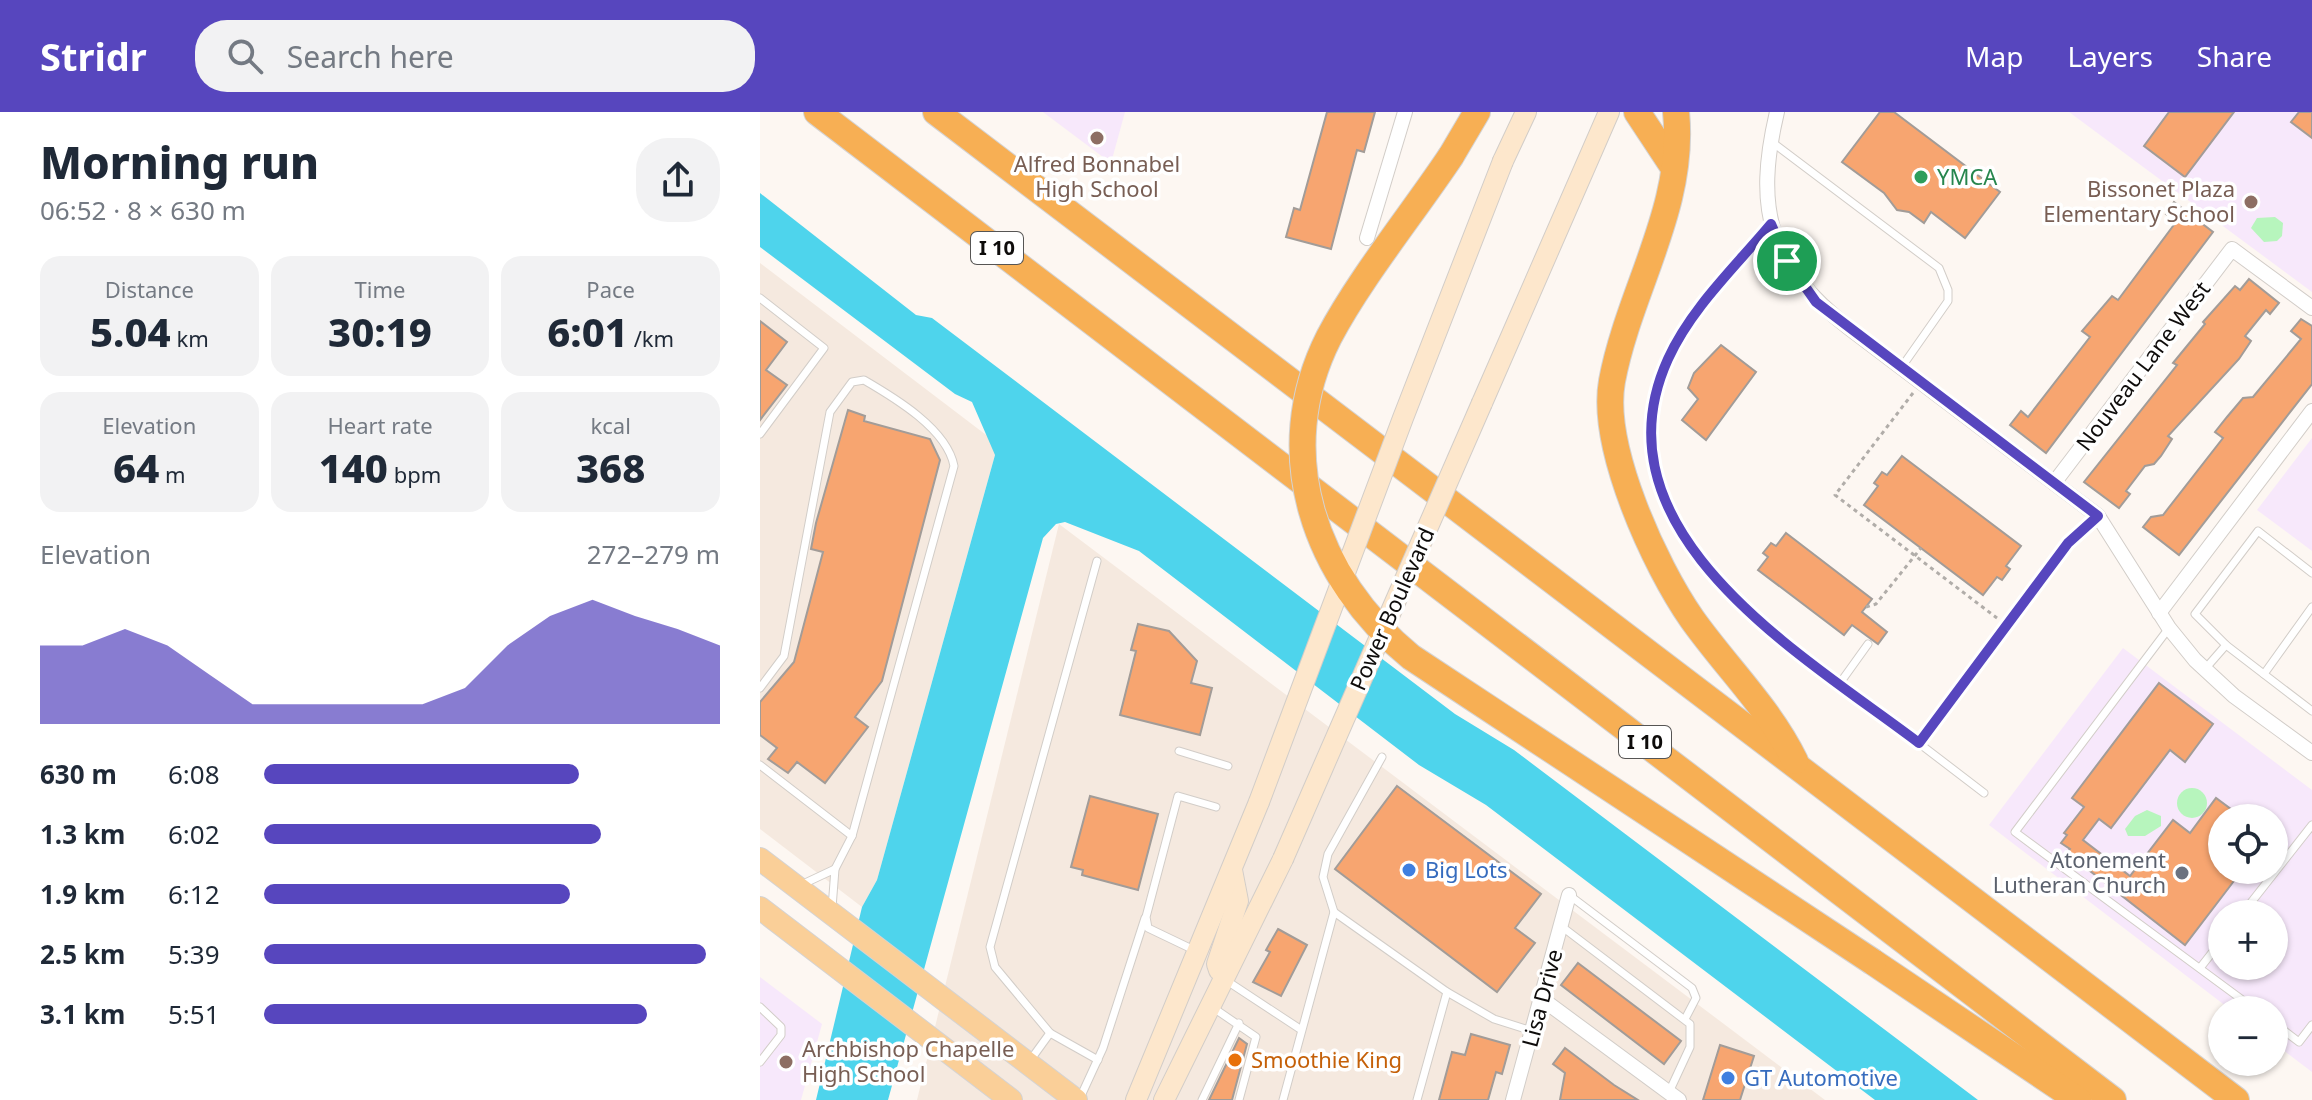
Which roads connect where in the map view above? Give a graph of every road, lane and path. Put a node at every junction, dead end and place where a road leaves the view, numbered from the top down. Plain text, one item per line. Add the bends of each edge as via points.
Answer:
1 (817, 112) edge
2 (936, 112) edge
3 (1405, 112) edge
4 (1477, 112) edge
5 (1526, 112) edge
6 (1609, 112) edge
7 (1637, 112) edge
8 (1676, 112) edge
9 (1777, 112) edge
10 (1770, 140) junction
11 (1674, 168) junction
12 (1771, 224) junction
13 (1367, 238) dead end
14 (760, 298) edge
15 (2312, 308) edge
16 (1901, 368) junction
17 (1913, 393) dead end
18 (2312, 411) edge
19 (760, 434) edge
20 (2054, 483) junction
21 (2098, 516) junction
22 (1921, 548) dead end
23 (1914, 555) junction
24 (1097, 561) dead end
25 (2312, 573) edge
26 (1866, 607) dead end
27 (2312, 607) edge
28 (2159, 613) junction
29 (2007, 625) junction
30 (2169, 628) junction
31 (1868, 644) dead end
32 (2226, 645) junction
33 (2205, 669) junction
34 (2264, 674) junction
35 (1840, 683) junction
36 (760, 688) edge
37 (2312, 711) edge
38 (1919, 743) junction
39 (1179, 751) dead end
40 (2312, 753) edge
41 (1382, 757) dead end
42 (760, 765) edge
43 (1228, 766) dead end
44 (1799, 768) junction
45 (1984, 793) dead end
46 (1216, 807) dead end
47 (2312, 825) edge
48 (852, 836) junction
49 (760, 859) edge
50 (835, 869) junction
51 (760, 870) edge
52 (1232, 870) junction
53 (795, 887) junction
54 (1569, 895) joint
55 (2253, 900) edge
56 (761, 912) edge
57 (1334, 912) junction
58 (1146, 917) junction
59 (837, 918) junction
60 (1561, 926) junction
61 (1200, 952) junction
62 (2208, 958) edge
63 (2200, 968) junction
64 (1223, 978) junction
65 (1447, 992) junction
66 (2237, 996) edge
67 (1542, 999) junction
68 (1209, 1005) junction
69 (760, 1007) edge
70 (1685, 1019) junction
71 (1239, 1023) junction
72 (2312, 1025) edge
73 (1300, 1029) junction
74 (1533, 1032) junction
75 (1050, 1033) junction
76 (2288, 1034) edge
77 (1098, 1060) junction
78 (760, 1062) edge
79 (1028, 1064) junction
80 (1675, 1095) edge
81 (1011, 1100) edge
82 (1077, 1100) edge
83 (1136, 1100) edge
84 (1164, 1100) edge
85 (1202, 1100) edge
86 (1239, 1100) edge
87 (1283, 1100) edge
88 (1417, 1100) edge
89 (1513, 1100) edge
90 (2078, 1100) edge
91 (2113, 1100) edge
92 (2236, 1100) edge

1 - 91 highway, I 10
2 - 44 highway
3 - 13 street
4 - 90 highway, bridge via 1349,306 1313,377 1303,461 1307,493 1329,559 1363,613 1411,657
5 - 52 main road, bridge
6 - 64 main road, Power Boulevard, bridge via 1283,859
7 - 11 highway
8 - 11 highway
9 - 10 street
10 - 12 street
10 - 16 lane via 1939,268 1948,301
11 - 44 highway via 1666,218 1625,326 1611,385 1619,460 1649,541 1691,617 1782,734
12 - 16 street via 1787,261 1816,302
12 - 35 lane via 1692,318 1668,360 1656,399 1653,443 1660,489 1710,574 1752,616
14 - 19 lane via 824,348
15 - 20 street, Nouveau Lane West via 2232,249
16 - 20 street
17 - 23 path via 1835,495
18 - 28 street
20 - 21 street
21 - 28 street
21 - 29 lane via 2068,543
22 - 23 path
23 - 26 path via 1876,604
23 - 29 path
24 - 75 lane via 990,947 995,967
25 - 32 lane via 2258,531 2195,614
27 - 34 lane
28 - 30 street
29 - 38 lane
30 - 33 street
30 - 63 lane via 2015,832
31 - 35 lane
32 - 33 lane
32 - 34 lane
33 - 40 street
34 - 37 lane
35 - 38 lane
36 - 48 lane via 784,656 830,412 852,382 864,380 939,436 951,450 954,466
38 - 45 lane
39 - 43 lane
41 - 57 lane via 1328,854 1323,877
42 - 48 lane
44 - 92 highway
46 - 58 lane via 1178,796
47 - 55 lane
48 - 50 lane
49 - 53 main road
50 - 53 lane
50 - 59 lane
51 - 53 main road
52 - 61 main road
52 - 64 main road via 1238,901 1217,964
53 - 59 main road
54 - 60 street, Lisa Drive
54 - 70 lane via 1692,988 1696,998
56 - 81 main road
57 - 65 lane
57 - 73 lane
58 - 61 lane via 1148,928
58 - 77 lane
59 - 79 main road
60 - 67 street, Lisa Drive
60 - 70 lane
61 - 83 main road
62 - 63 lane
63 - 66 lane
64 - 68 main road, Power Boulevard
64 - 73 lane
65 - 74 lane via 1494,1019
65 - 88 lane
67 - 74 street, Lisa Drive
67 - 80 street
68 - 71 lane
68 - 84 main road, Power Boulevard
69 - 78 lane via 781,1027 781,1035
70 - 80 lane via 1690,1024 1690,1047
71 - 85 lane
71 - 86 lane via 1256,1037
72 - 76 lane via 2299,1042
73 - 87 lane
74 - 89 street, Lisa Drive
75 - 77 lane
75 - 79 lane
77 - 82 lane
79 - 82 main road

